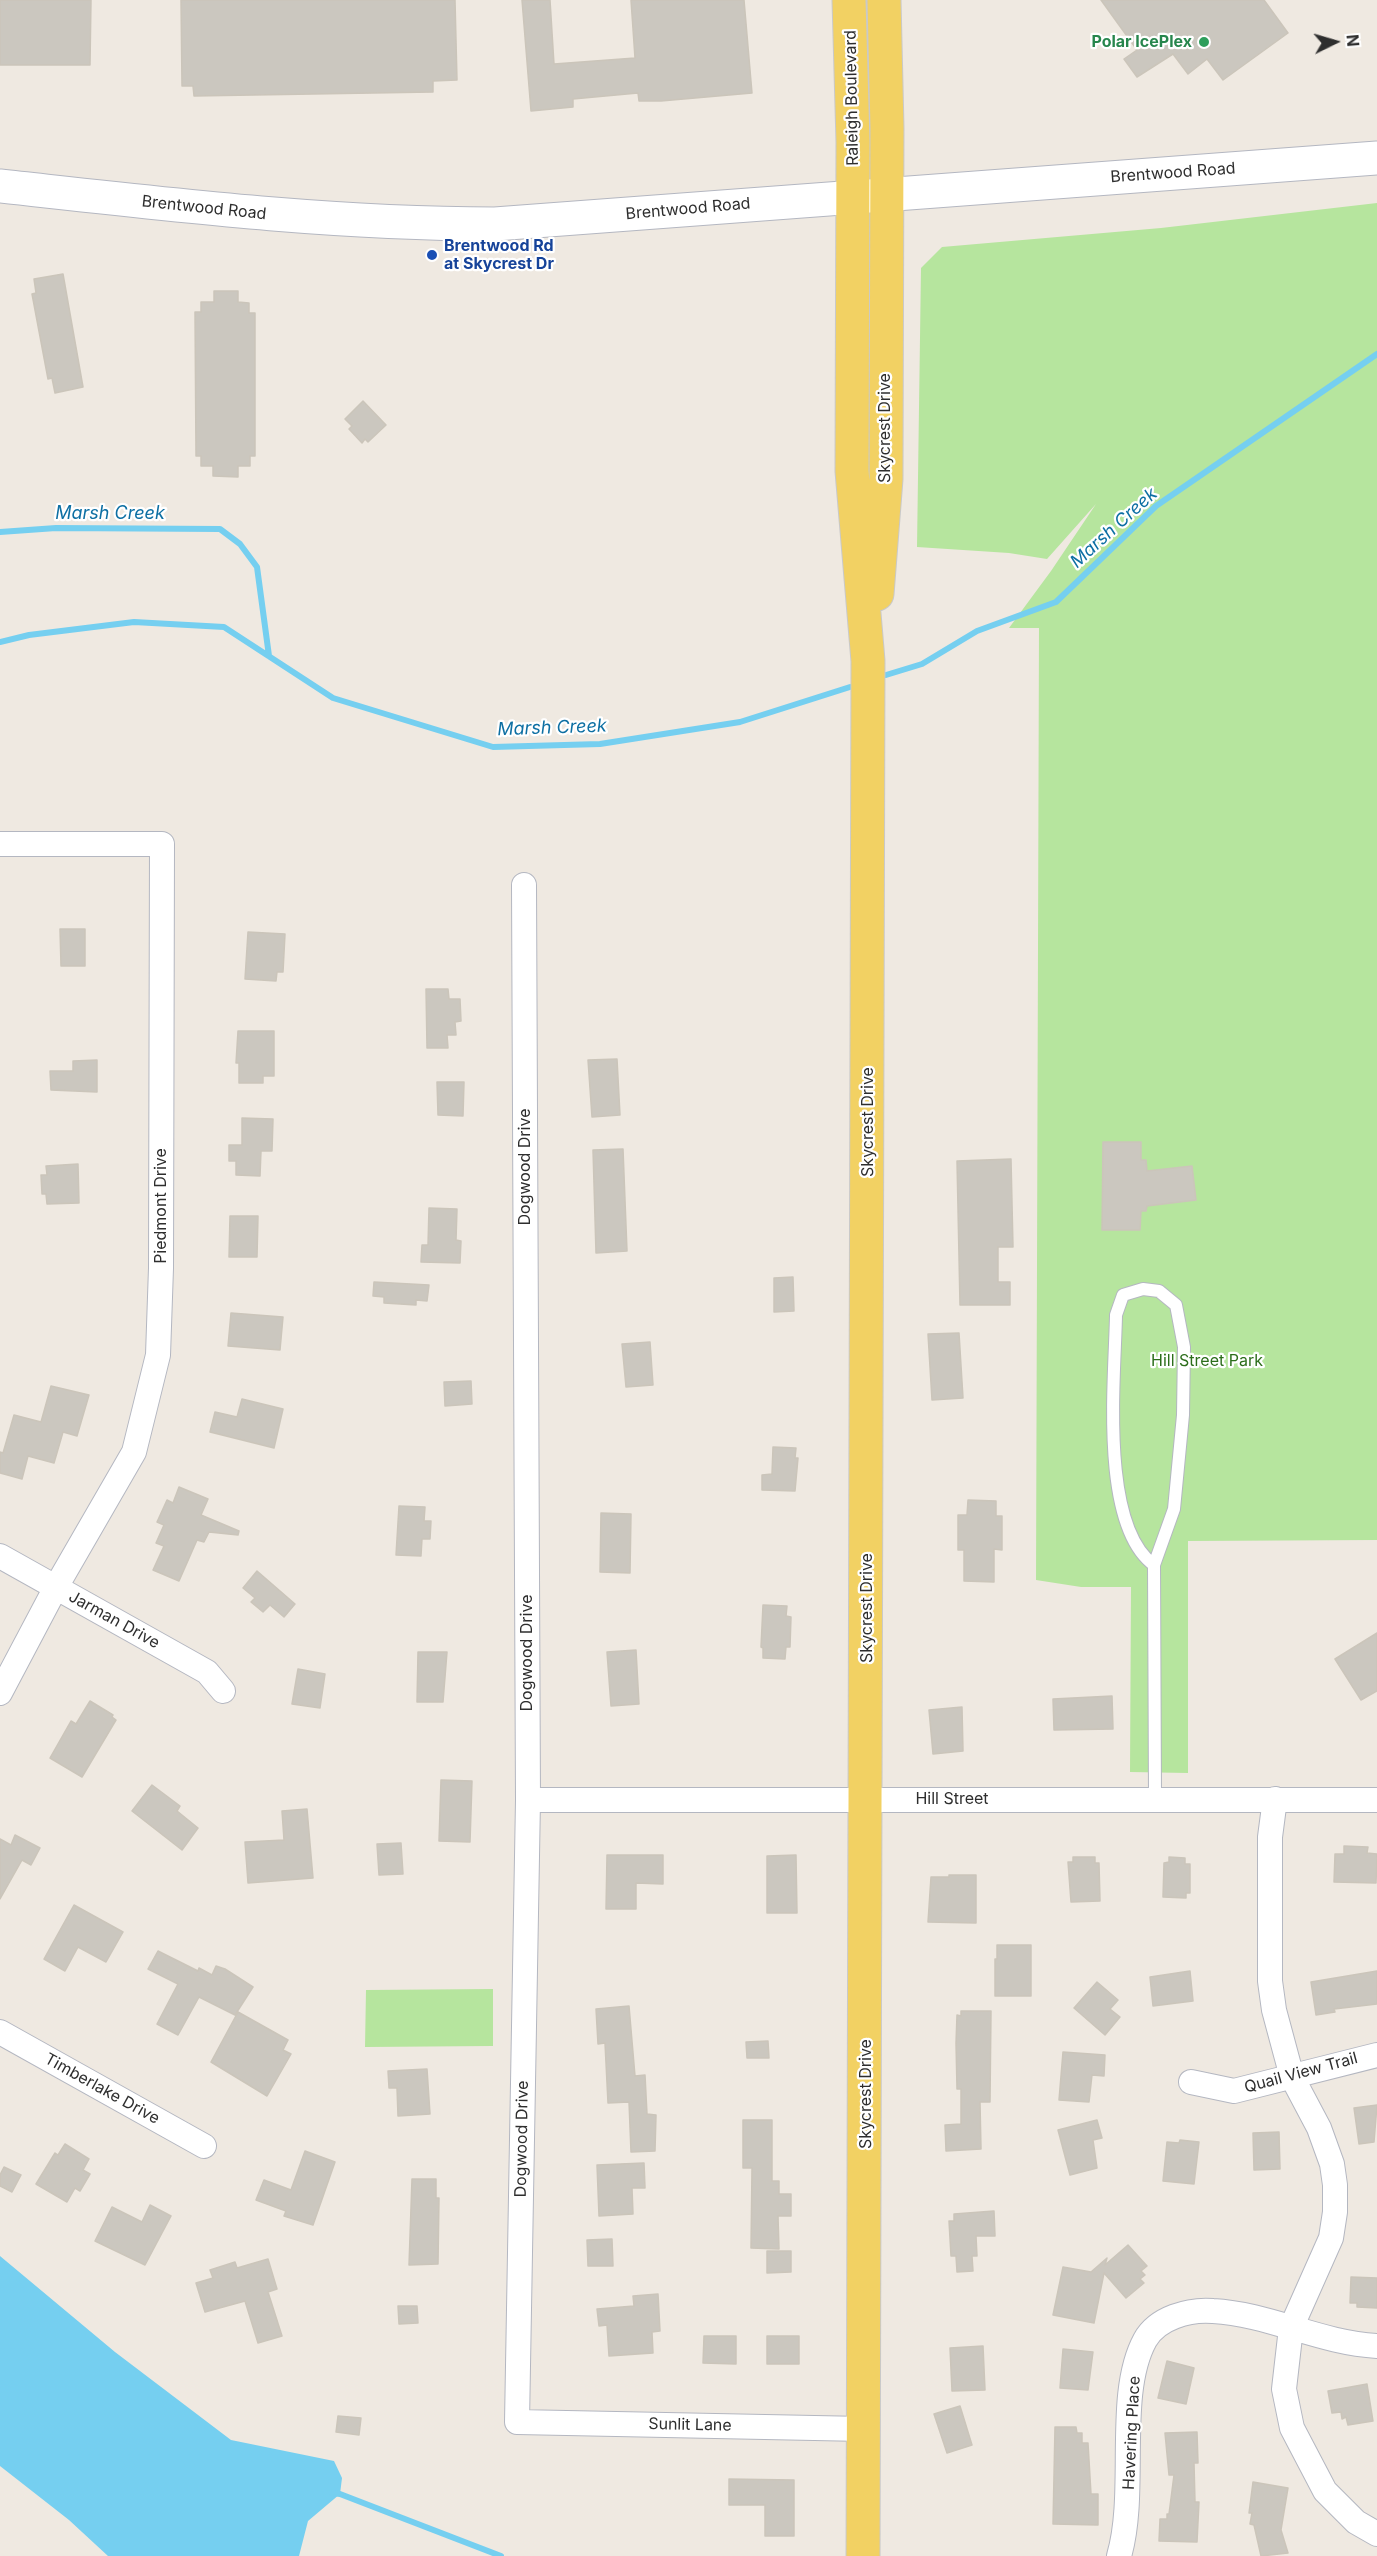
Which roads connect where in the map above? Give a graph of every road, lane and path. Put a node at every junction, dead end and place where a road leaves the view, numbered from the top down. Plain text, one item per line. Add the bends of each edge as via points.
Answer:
1 (849, 0) edge
2 (884, 0) edge
3 (1377, 158) edge
4 (0, 186) edge
5 (886, 194) junction
6 (853, 196) junction
7 (868, 661) junction
8 (0, 844) edge
9 (524, 885) dead end
10 (0, 1556) edge
11 (1154, 1565) junction
12 (56, 1587) junction
13 (223, 1691) dead end
14 (0, 1693) edge
15 (1377, 1798) edge
16 (1155, 1799) junction
17 (1275, 1799) junction
18 (528, 1800) junction
19 (866, 1800) junction
20 (0, 2032) edge
21 (1377, 2055) edge
22 (1292, 2078) junction
23 (1191, 2082) dead end
24 (204, 2146) dead end
25 (1291, 2328) junction
26 (1377, 2346) edge
27 (517, 2422) joint
28 (864, 2429) junction
29 (1377, 2534) edge
30 (863, 2556) edge
31 (1119, 2556) edge

1 - 6 main road, Raleigh Boulevard
2 - 5 main road, Raleigh Boulevard
3 - 5 main road, Brentwood Road
4 - 6 main road, Brentwood Road via 223,211 425,224 495,224
5 - 6 main road, Brentwood Road
5 - 7 main road, Skycrest Drive via 886,479 877,603
6 - 7 main road, Skycrest Drive via 852,471
7 - 19 main road, Skycrest Drive
8 - 12 street, Piedmont Drive via 162,844 158,1355 134,1452
9 - 18 street, Dogwood Drive
10 - 12 street, Jarman Drive
11 - 11 lane via 1174,1509 1183,1416 1184,1347 1176,1305 1159,1291 1143,1289 1123,1295 1116,1315 1114,1450 1120,1505 1141,1555
11 - 16 lane
12 - 13 street, Jarman Drive via 207,1672
12 - 14 street, Piedmont Drive
15 - 17 street, Hill Street
16 - 17 street, Hill Street
16 - 19 street, Hill Street
17 - 22 street via 1270,1837 1270,1981
18 - 19 street, Hill Street
18 - 27 street, Dogwood Drive
19 - 28 main road, Skycrest Drive
20 - 24 street, Timberlake Drive
21 - 22 street, Quail View Trail
22 - 23 street, Quail View Trail via 1234,2091
22 - 25 street via 1319,2128 1332,2164 1335,2212 1331,2238
25 - 26 street, Havering Place via 1338,2342
25 - 29 street via 1284,2389 1292,2428 1325,2491 1356,2522
25 - 31 street, Havering Place via 1211,2310 1186,2313 1159,2324 1146,2339 1136,2365 1131,2400 1129,2506
27 - 28 street, Sunlit Lane
28 - 30 main road, Skycrest Drive

